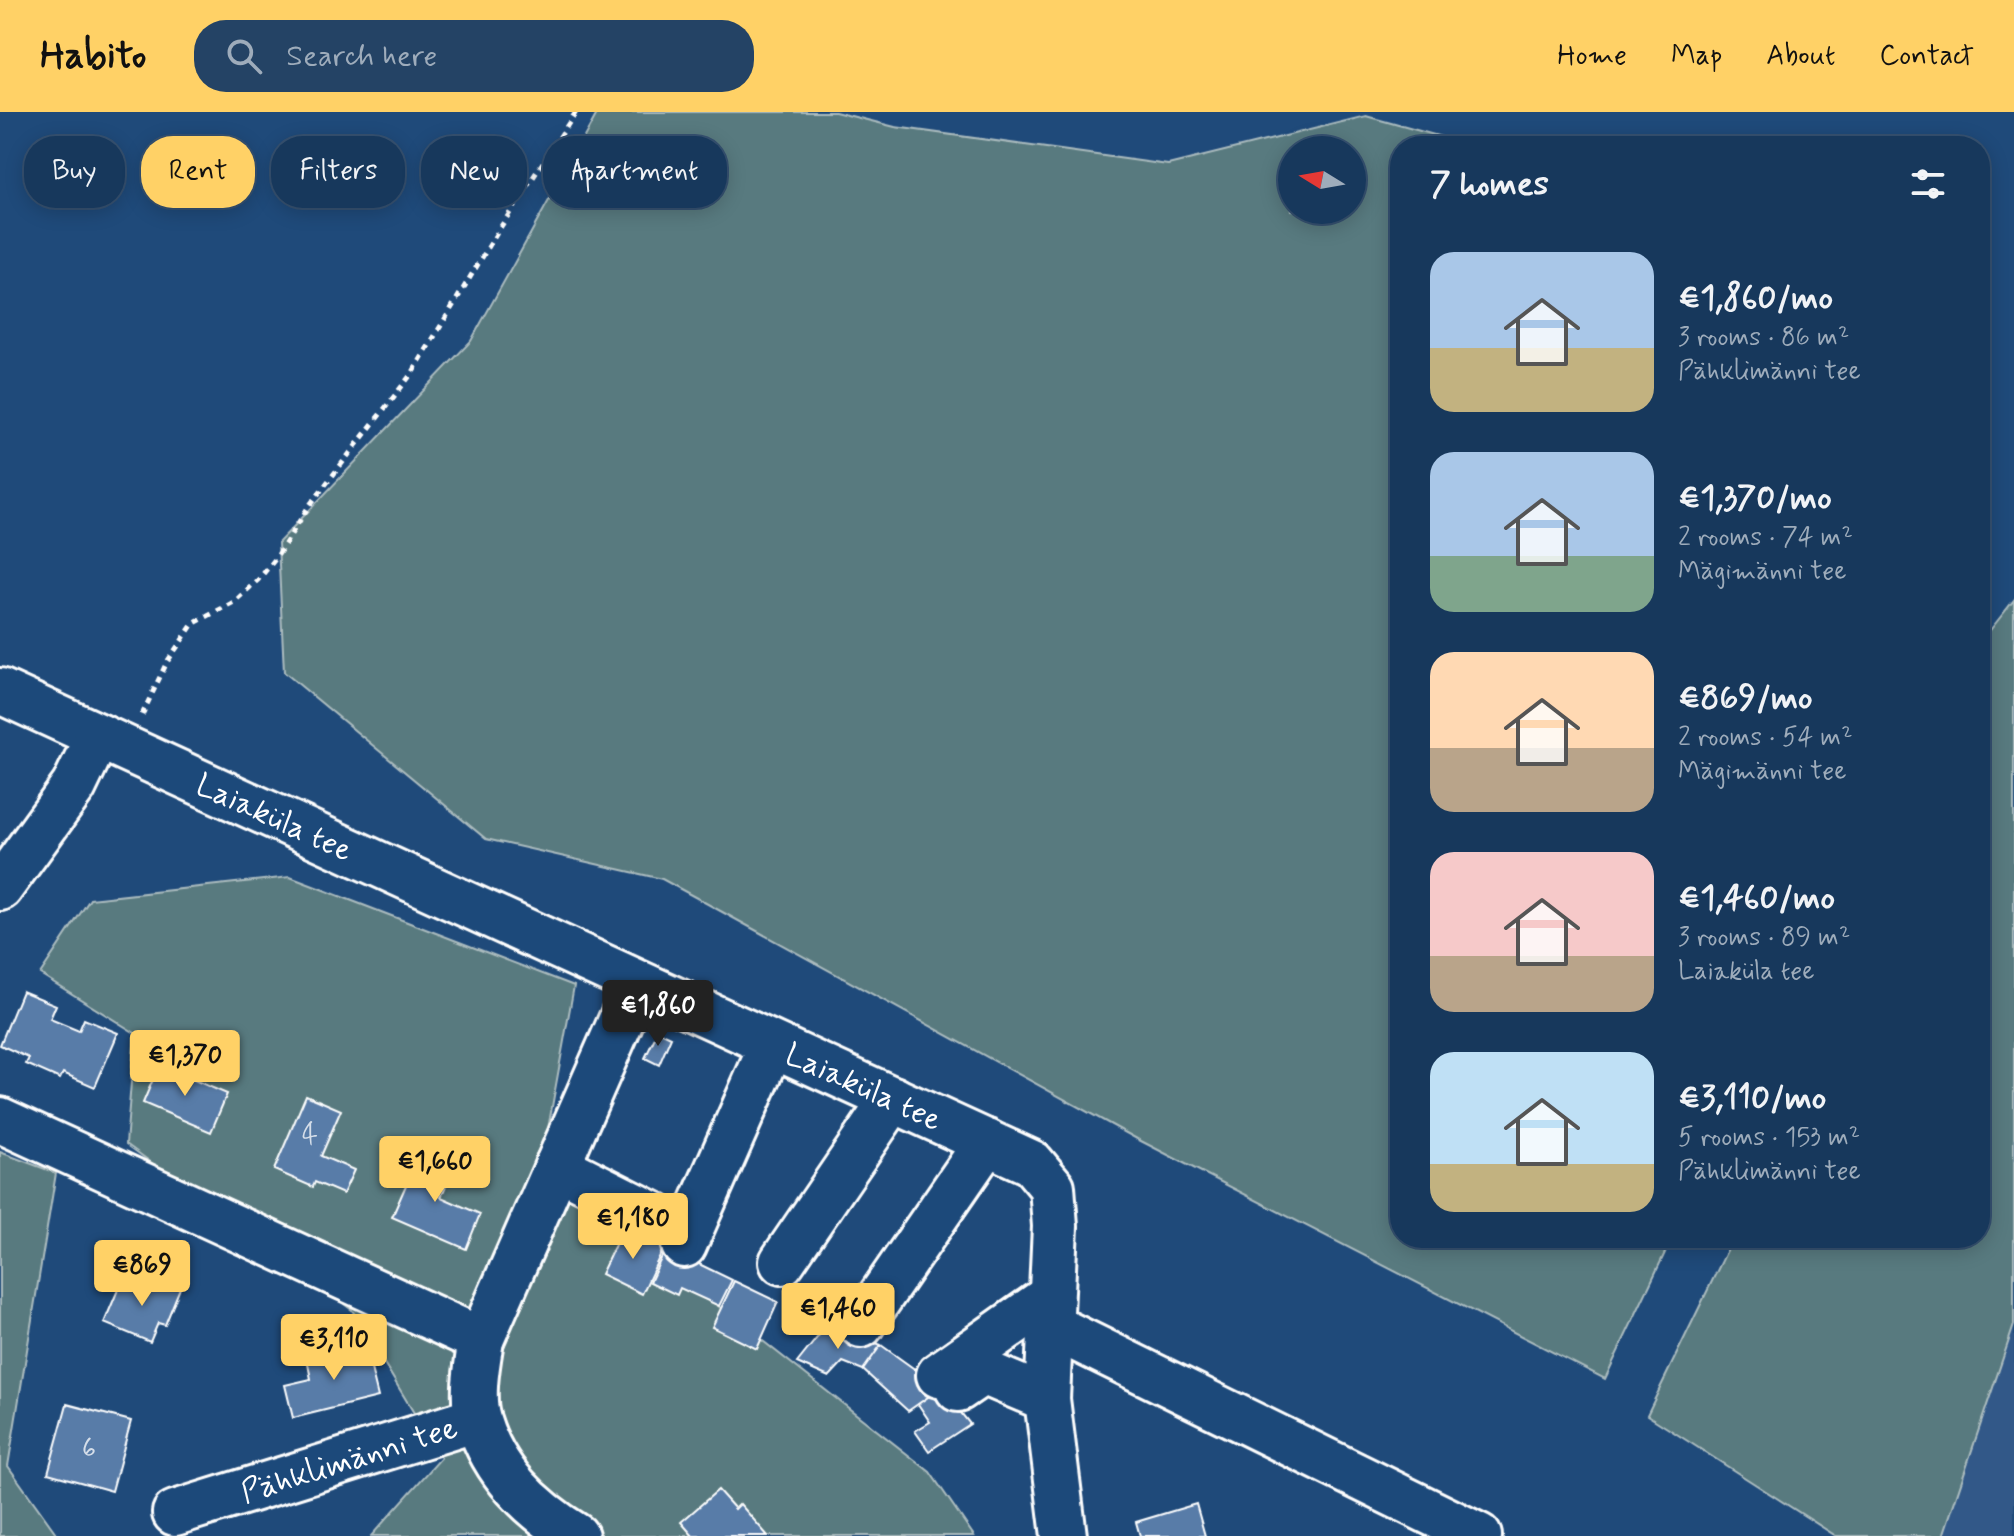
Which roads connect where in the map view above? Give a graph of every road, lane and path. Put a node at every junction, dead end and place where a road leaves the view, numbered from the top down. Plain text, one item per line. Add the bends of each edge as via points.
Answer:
1 (576, 112) edge
2 (0, 691) edge
3 (112, 742) junction
4 (0, 888) edge
5 (637, 984) junction
6 (772, 1045) junction
7 (893, 1099) junction
8 (0, 1120) edge
9 (987, 1142) junction
10 (557, 1166) junction
11 (782, 1262) dead end
12 (1051, 1311) junction
13 (861, 1325) dead end
14 (481, 1340) junction
15 (1047, 1399) junction
16 (477, 1419) junction
17 (175, 1513) dead end
18 (576, 1536) edge
19 (1064, 1536) edge
20 (1479, 1536) edge

1 - 3 path via 413,372 309,506 276,558 234,602 193,624
2 - 3 street, Laiaküla tee
3 - 4 street
3 - 5 street, Laiaküla tee
5 - 6 street, Laiaküla tee
5 - 10 street, Pähklimänni tee
6 - 7 street, Laiaküla tee
6 - 10 street via 670,1230
7 - 9 street, Laiaküla tee
7 - 11 street
8 - 14 street
9 - 12 street, Laiaküla tee via 1032,1163 1052,1187
9 - 13 street
10 - 14 street, Pähklimänni tee
12 - 15 street, Laiaküla tee
12 - 15 street via 949,1382 983,1372
12 - 20 street
14 - 16 street, Pähklimänni tee
15 - 19 street, Laiaküla tee
16 - 17 street, Pähklimänni tee
16 - 18 street, Pähklimänni tee via 517,1491

